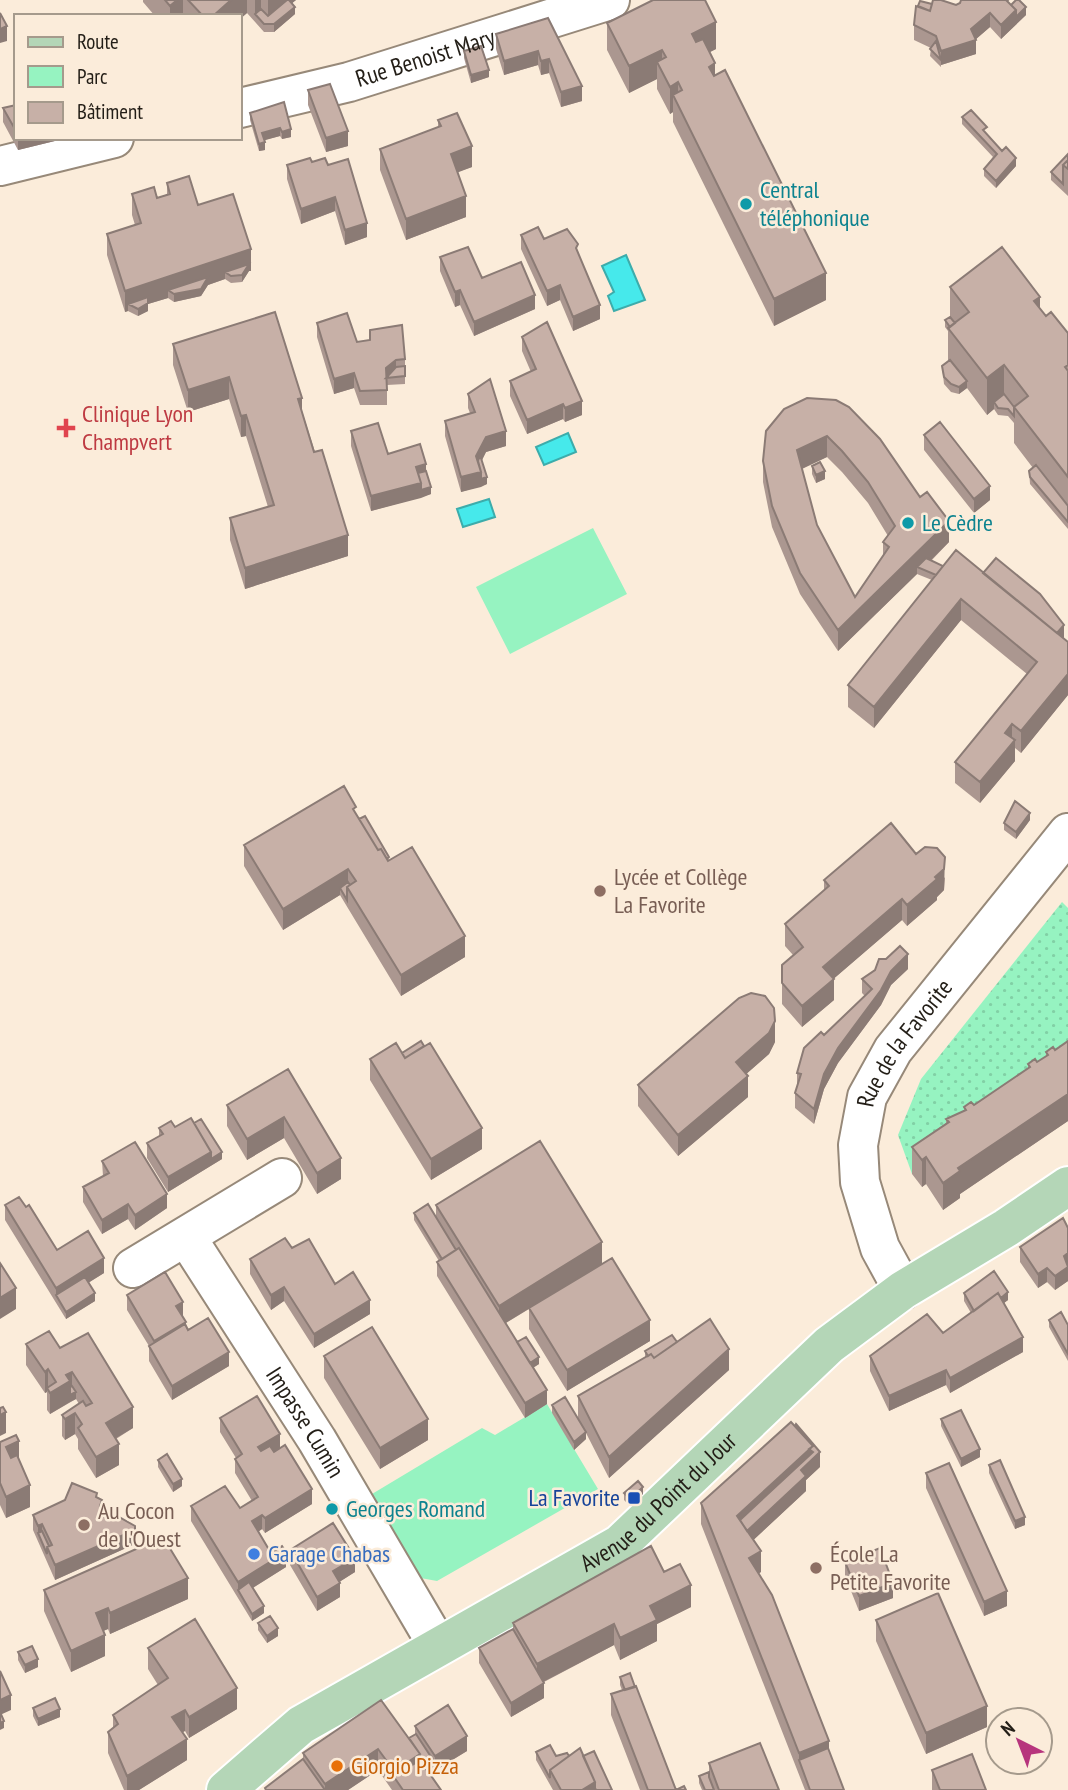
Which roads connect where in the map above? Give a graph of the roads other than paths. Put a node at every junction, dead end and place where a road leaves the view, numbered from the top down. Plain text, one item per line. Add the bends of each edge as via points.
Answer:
1 (610, 0) edge
2 (242, 108) edge
3 (106, 140) edge
4 (0, 166) edge
5 (1068, 833) edge
6 (282, 1178) dead end
7 (1068, 1186) edge
8 (187, 1238) junction
9 (133, 1268) dead end
10 (903, 1290) junction
11 (438, 1646) junction
12 (226, 1790) edge

1 - 2 street, Rue Benoist Mary via 349,82
3 - 4 street
5 - 10 street, Rue de la Favorite via 893,1050 867,1097 858,1145 860,1182 880,1248
6 - 8 street
7 - 10 main road, Avenue du Point du Jour
8 - 9 street
8 - 11 street, Impasse Cumin via 317,1440
10 - 11 main road, Avenue du Point du Jour via 805,1366 620,1544
11 - 12 main road, Avenue du Point du Jour via 302,1725

